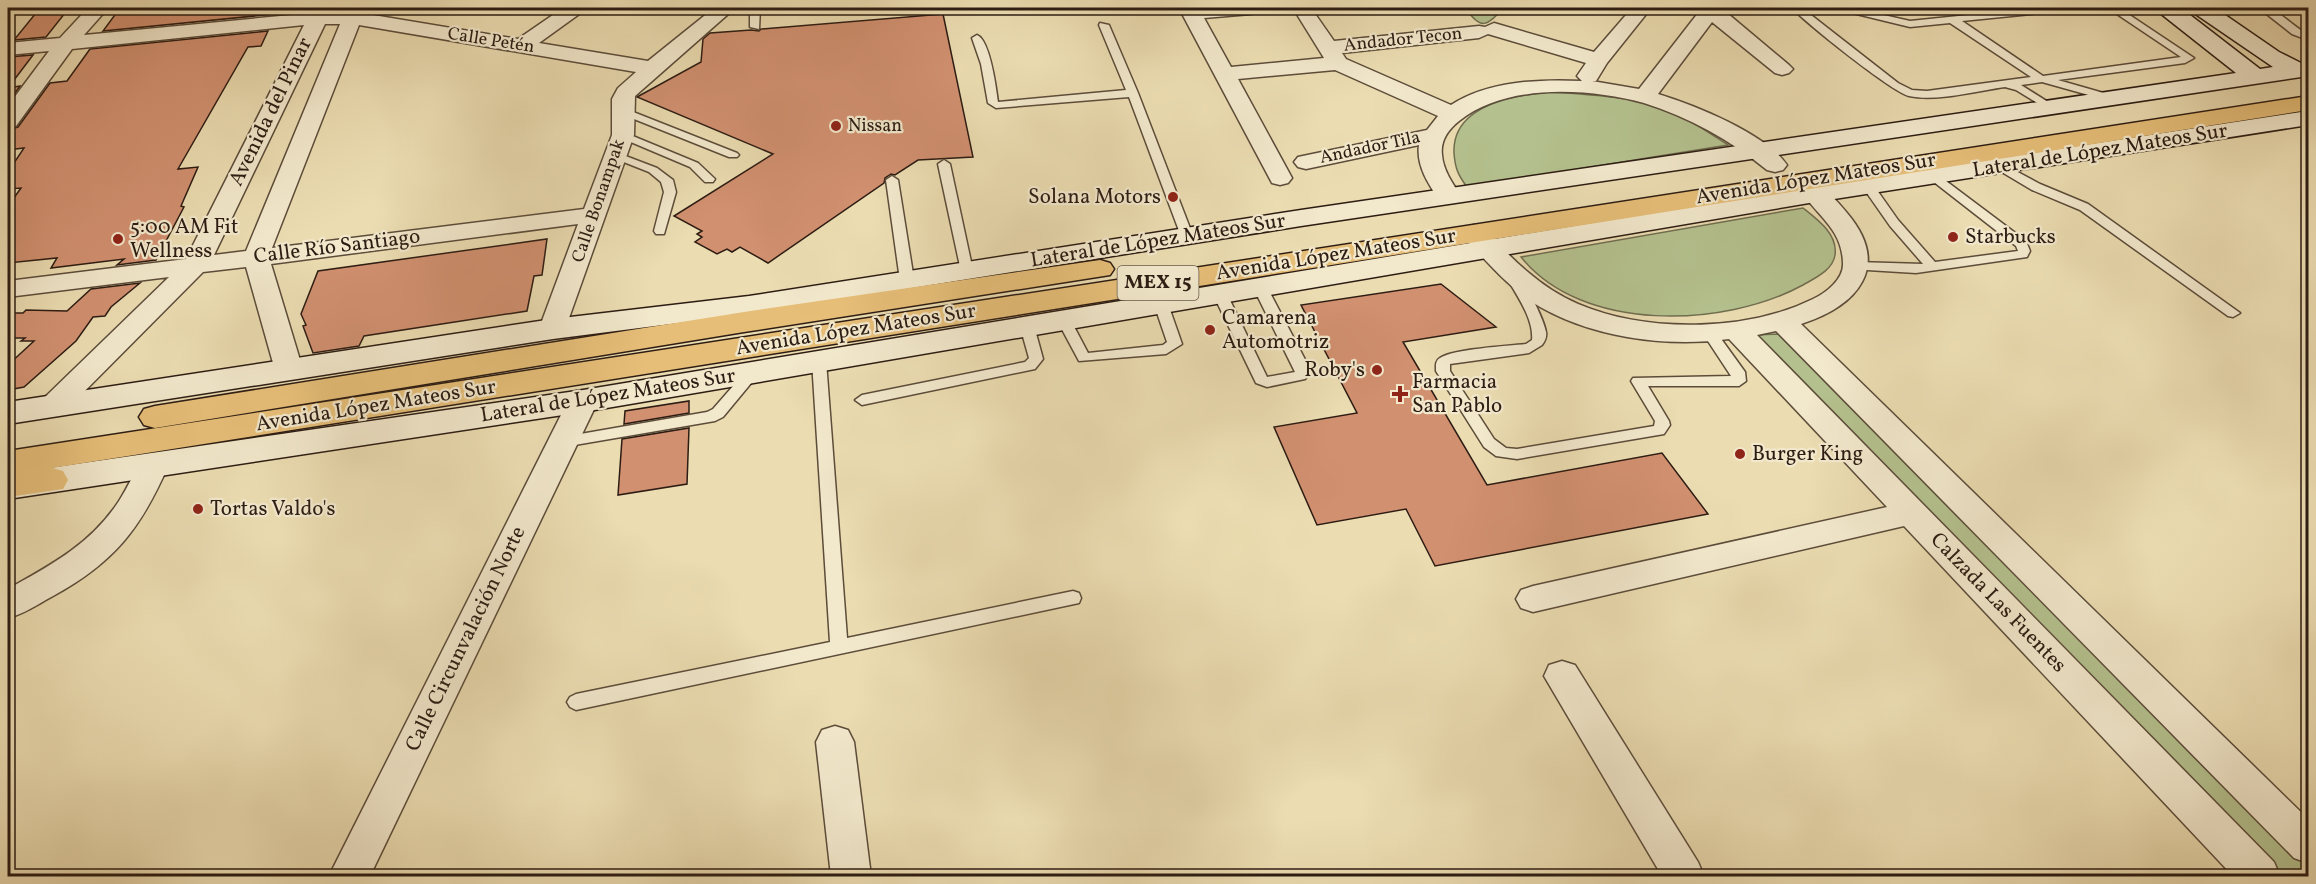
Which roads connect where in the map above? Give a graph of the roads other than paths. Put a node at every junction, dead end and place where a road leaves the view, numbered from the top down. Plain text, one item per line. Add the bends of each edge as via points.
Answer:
1 (98, 8) edge
2 (574, 8) edge
3 (725, 8) edge
4 (755, 8) edge
5 (1251, 8) edge
6 (1302, 8) edge
7 (1641, 8) edge
8 (1711, 8) edge
9 (1797, 8) edge
10 (1843, 8) edge
11 (2060, 8) edge
12 (2113, 8) edge
13 (2168, 8) edge
14 (2202, 8) edge
15 (2264, 8) edge
16 (1191, 10) edge
17 (323, 13) edge
18 (357, 13) edge
19 (1953, 20) junction
20 (1104, 25) dead end
21 (755, 27) dead end
22 (2308, 37) edge
23 (977, 38) dead end
24 (66, 43) junction
25 (522, 46) junction
26 (8, 50) edge
27 (1333, 55) junction
28 (1598, 60) junction
29 (652, 68) junction
30 (1782, 69) dead end
31 (1224, 74) junction
32 (2305, 74) edge
33 (2256, 77) junction
34 (2039, 78) junction
35 (2003, 83) junction
36 (1581, 87) junction
37 (1133, 93) junction
38 (1644, 97) junction
39 (2110, 98) junction
40 (2049, 107) junction
41 (2302, 109) edge
42 (623, 111) junction
43 (1452, 114) junction
44 (8, 121) edge
45 (1435, 135) junction
46 (619, 145) junction
47 (733, 155) dead end
48 (1767, 158) junction
49 (1306, 162) dead end
50 (944, 165) dead end
51 (1999, 166) junction
52 (1934, 176) junction
53 (1280, 178) dead end
54 (709, 179) dead end
55 (892, 180) dead end
56 (1868, 186) junction
57 (1815, 194) junction
58 (1449, 196) junction
59 (594, 215) junction
60 (660, 231) dead end
61 (1187, 236) junction
62 (1481, 241) junction
63 (256, 257) junction
64 (196, 265) junction
65 (1856, 266) junction
66 (1932, 267) junction
67 (967, 270) junction
68 (1513, 275) junction
69 (917, 287) junction
70 (1260, 287) junction
71 (8, 289) edge
72 (1220, 294) junction
73 (1161, 304) junction
74 (2234, 313) dead end
75 (1064, 321) junction
76 (1782, 321) junction
77 (1027, 326) junction
78 (553, 329) junction
79 (1722, 331) junction
80 (450, 345) junction
81 (819, 361) junction
82 (289, 370) junction
83 (752, 373) junction
84 (341, 387) junction
85 (862, 400) dead end
86 (583, 401) junction
87 (53, 406) junction
88 (8, 413) edge
89 (8, 440) edge
90 (563, 442) junction
91 (8, 463) edge
92 (154, 464) junction
93 (8, 486) edge
94 (1910, 512) junction
95 (1073, 598) dead end
96 (1533, 598) dead end
97 (8, 605) edge
98 (839, 647) junction
99 (1562, 676) dead end
100 (576, 702) dead end
101 (835, 741) dead end
102 (2308, 845) edge
103 (349, 876) edge
104 (851, 876) edge
105 (1684, 876) edge
106 (2260, 876) edge

1 - 24 street
2 - 25 street
3 - 29 street, Calle Bonampak
4 - 21 lane
5 - 16 street
6 - 27 street
7 - 28 street
8 - 30 street
8 - 38 street
9 - 35 lane via 1894,85 1910,93
10 - 19 lane via 1906,24
11 - 19 lane
12 - 34 lane via 2189,58
13 - 33 main road
14 - 32 main road via 2271,57
15 - 22 lane
16 - 31 street
17 - 18 street, Calle Petén
17 - 24 street, Calle Petén
17 - 64 street, Avenida del Pinar
18 - 25 street, Calle Petén
18 - 63 street, Avenida del Pinar
19 - 34 lane
20 - 37 lane
23 - 37 lane via 996,105
24 - 26 street, Calle Petén
24 - 44 street
25 - 29 street, Calle Petén
27 - 28 street, Andador Tecon via 1486,30
27 - 31 street, Andador Tecon
27 - 43 street
28 - 36 street
29 - 42 street, Calle Bonampak via 626,93
31 - 53 street
32 - 33 main road, Lateral de López Mateos Sur
32 - 48 main road, Avenida López Mateos Sur / MEX 15
33 - 39 main road, Lateral de López Mateos Sur
34 - 35 lane
34 - 39 lane
35 - 40 lane via 2020,88
36 - 38 street
36 - 43 street via 1501,94
37 - 61 lane
38 - 48 street via 1709,121
39 - 40 main road, Lateral de López Mateos Sur
40 - 48 main road, Lateral de López Mateos Sur
41 - 51 main road, Lateral de López Mateos Sur
41 - 62 main road, Avenida López Mateos Sur / MEX 15
42 - 46 street, Calle Bonampak
42 - 47 lane
43 - 45 street
45 - 49 street, Andador Tila
45 - 58 street via 1430,156
46 - 54 lane via 694,165
46 - 59 street, Calle Bonampak
46 - 60 lane via 667,180 670,192
48 - 58 main road, Lateral de López Mateos Sur
48 - 69 main road, Avenida López Mateos Sur / MEX 15
50 - 67 lane
51 - 52 main road, Lateral de López Mateos Sur
51 - 74 lane via 2036,188 2084,207
52 - 56 main road, Lateral de López Mateos Sur
52 - 66 lane via 2024,248 2017,256
55 - 69 lane
56 - 57 main road, Lateral de López Mateos Sur
56 - 66 lane
57 - 62 main road, Lateral de López Mateos Sur
57 - 65 street via 1847,231 1855,250
58 - 61 main road, Lateral de López Mateos Sur
59 - 63 street, Calle Río Santiago
59 - 78 street, Calle Bonampak
61 - 67 main road, Lateral de López Mateos Sur
62 - 68 street
62 - 70 main road, Lateral de López Mateos Sur
62 - 91 main road, Avenida López Mateos Sur / MEX 15
63 - 64 street, Calle Río Santiago
63 - 82 street
64 - 71 street, Calle Río Santiago
64 - 87 street, Avenida del Pinar
65 - 66 lane
65 - 76 street via 1853,280 1838,297
67 - 69 main road, Lateral de López Mateos Sur
68 - 79 street via 1537,294 1606,323 1645,330
68 - 79 lane via 1535,321 1537,343 1529,348 1443,362 1443,371 1489,443 1500,452 1517,454 1659,430 1662,421 1638,381 1739,381
69 - 78 main road via 871,286
69 - 84 main road, Avenida López Mateos Sur / MEX 15
70 - 72 main road, Lateral de López Mateos Sur
70 - 72 lane via 1304,371 1300,376 1261,380
72 - 73 main road, Lateral de López Mateos Sur
73 - 75 main road, Lateral de López Mateos Sur
73 - 75 lane via 1175,344 1166,349 1084,358
75 - 77 main road, Lateral de López Mateos Sur
76 - 79 street
76 - 102 street
77 - 81 main road, Lateral de López Mateos Sur
77 - 85 lane via 1036,359 1030,366
78 - 80 main road
79 - 94 street, Calzada Las Fuentes
80 - 82 main road
80 - 84 main road
81 - 83 main road, Lateral de López Mateos Sur
81 - 98 lane
82 - 87 main road
83 - 86 main road, Lateral de López Mateos Sur
83 - 90 lane via 718,413 710,417
84 - 89 main road, Avenida López Mateos Sur / MEX 15
86 - 90 street, Calle Circunvalación Norte
86 - 92 main road, Lateral de López Mateos Sur
87 - 88 main road
90 - 103 street, Calle Circunvalación Norte
92 - 93 main road, Lateral de López Mateos Sur
92 - 97 street via 126,517 100,547
94 - 96 street
94 - 106 street, Calzada Las Fuentes
95 - 98 lane
98 - 100 lane
99 - 105 street
101 - 104 street

